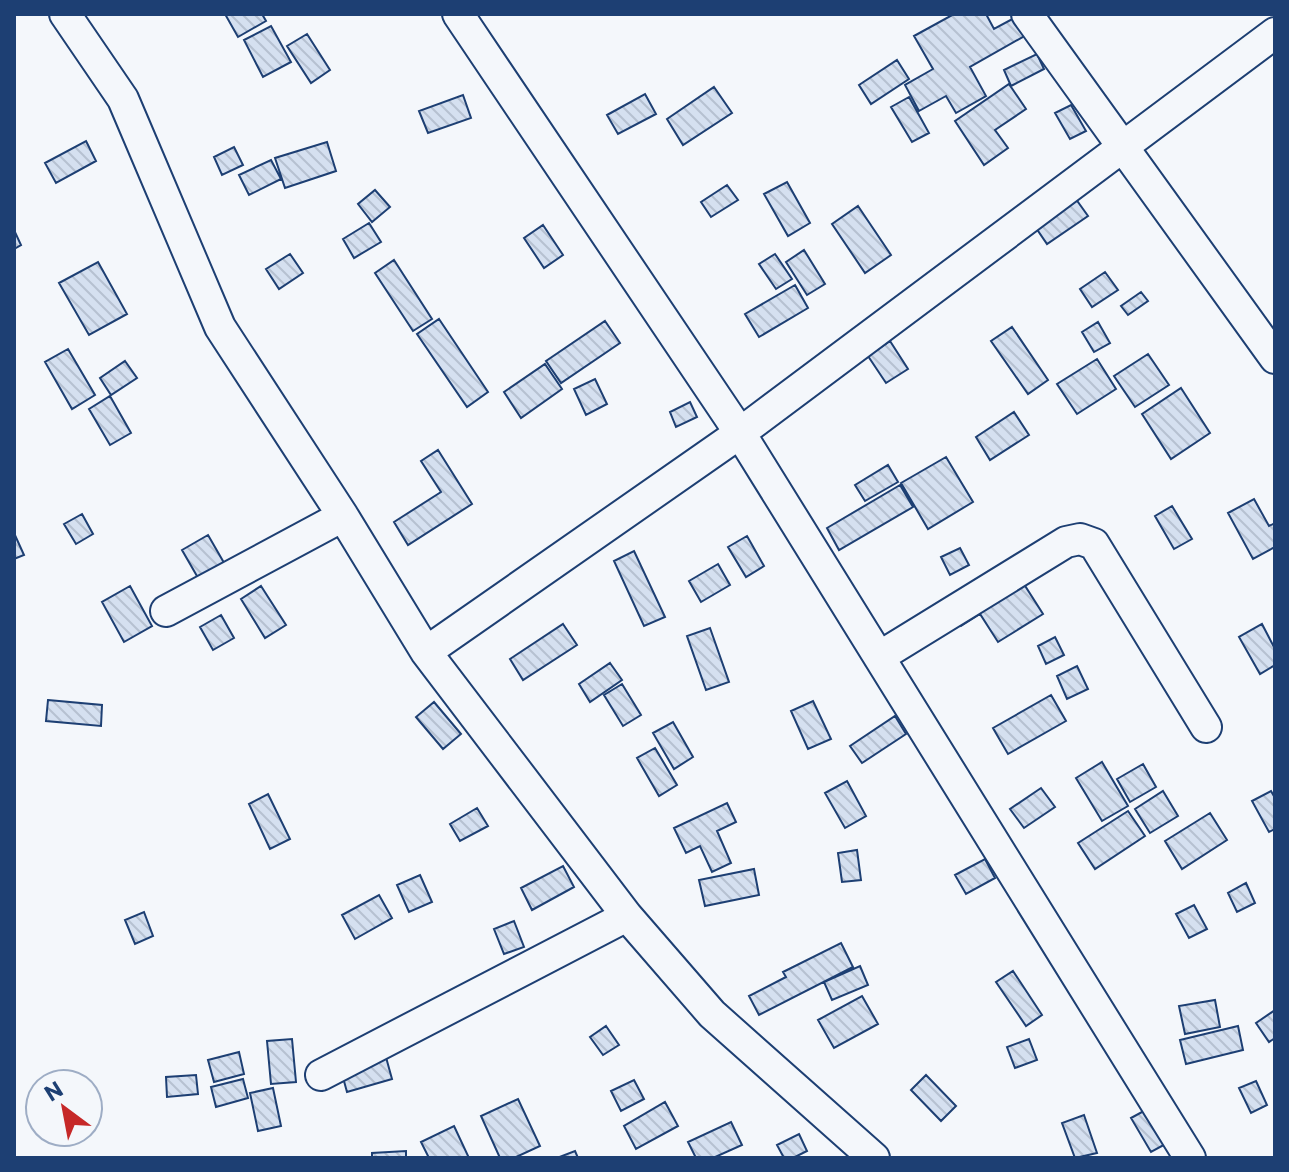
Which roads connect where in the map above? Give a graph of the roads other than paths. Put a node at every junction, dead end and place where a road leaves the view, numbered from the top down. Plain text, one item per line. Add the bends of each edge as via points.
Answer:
1 (65, 14) edge
2 (458, 14) edge
3 (1027, 14) edge
4 (1275, 33) edge
5 (1122, 148) junction
6 (1275, 358) edge
7 (740, 433) junction
8 (343, 516) junction
9 (166, 611) dead end
10 (426, 652) junction
11 (879, 657) junction
12 (1206, 727) dead end
13 (627, 916) junction
14 (321, 1075) dead end
15 (874, 1158) edge
16 (1190, 1158) edge

1 - 8 street via 123,99 220,327
2 - 7 street
3 - 5 street
4 - 5 street
5 - 6 street
5 - 7 street
7 - 10 street
7 - 11 street
8 - 9 street
8 - 10 street
10 - 13 street
11 - 12 street via 1066,542 1080,539 1094,544
11 - 16 street
13 - 14 street
13 - 15 street via 712,1014

